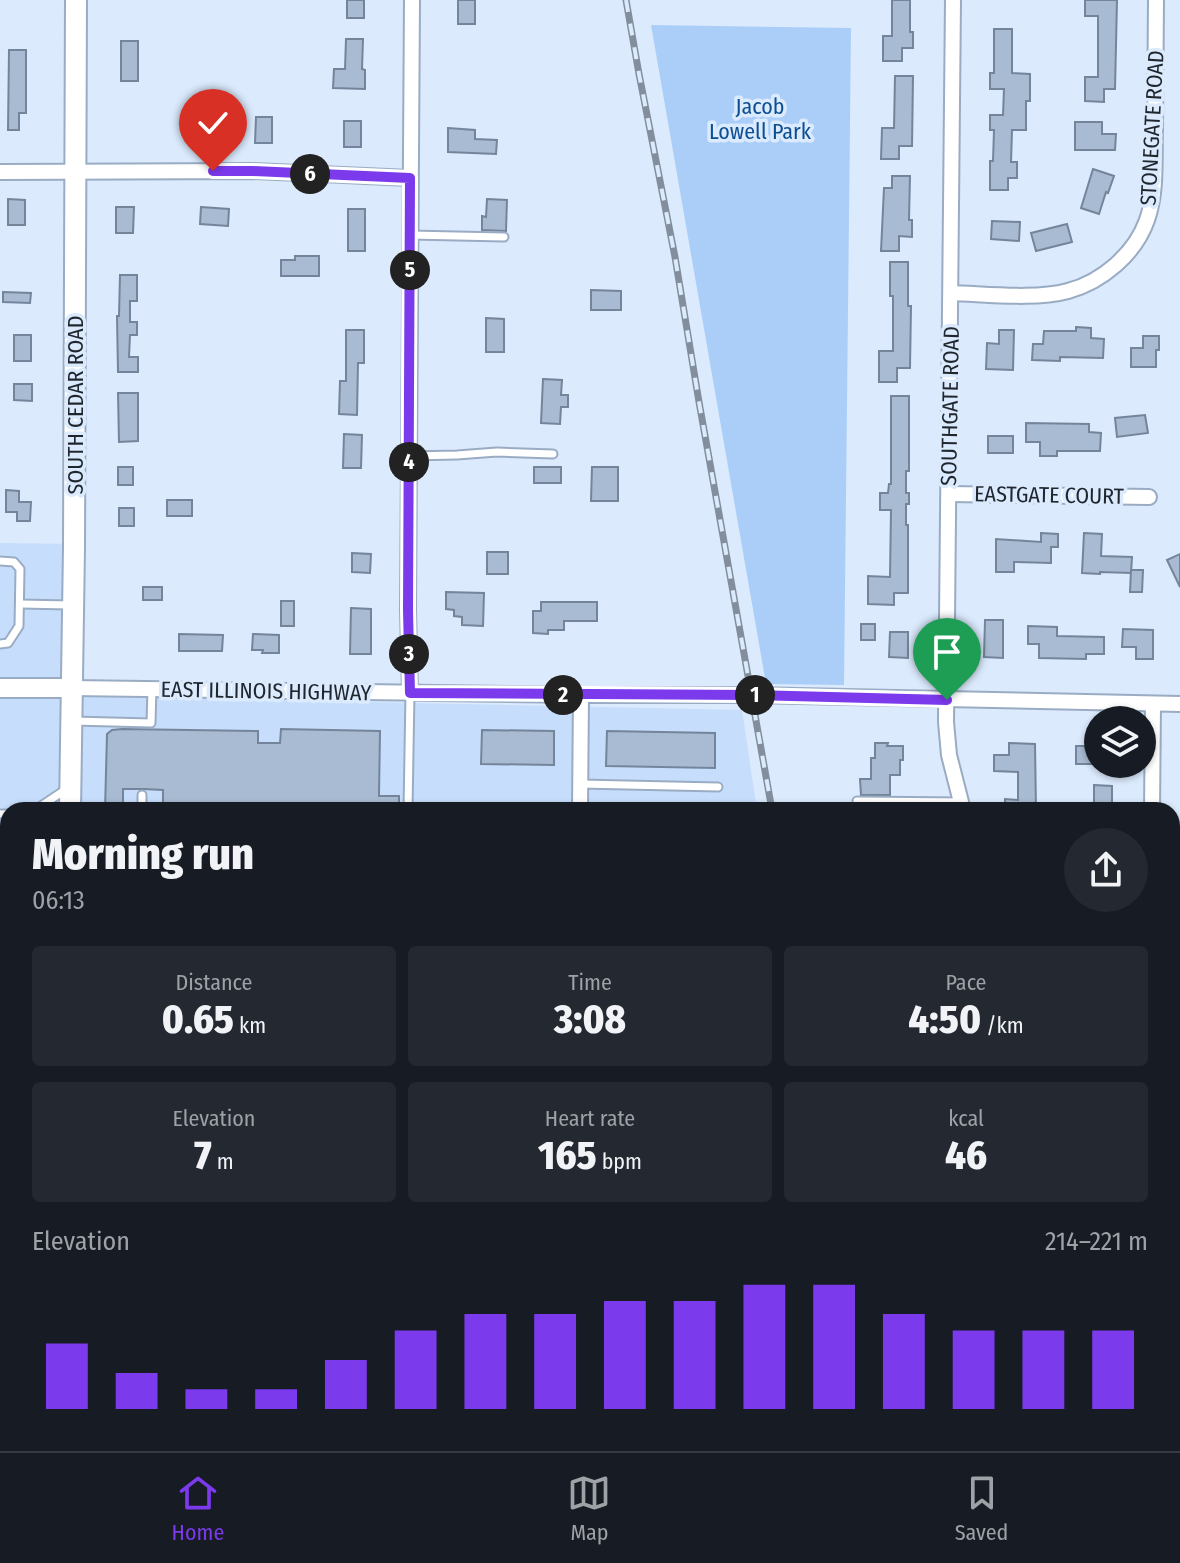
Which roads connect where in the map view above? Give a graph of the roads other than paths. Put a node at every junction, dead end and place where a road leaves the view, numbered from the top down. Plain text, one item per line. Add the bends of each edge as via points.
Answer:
1 (76, 0) edge
2 (412, 0) edge
3 (953, 0) edge
4 (1156, 0) edge
5 (0, 172) edge
6 (76, 173) junction
7 (410, 178) junction
8 (410, 235) junction
9 (504, 237) dead end
10 (951, 293) junction
11 (553, 454) dead end
12 (409, 456) junction
13 (949, 494) junction
14 (1149, 497) dead end
15 (0, 561) edge
16 (20, 604) junction
17 (73, 605) junction
18 (0, 644) edge
19 (0, 688) edge
20 (71, 688) junction
21 (152, 689) junction
22 (410, 693) junction
23 (581, 695) junction
24 (947, 700) junction
25 (1153, 704) junction
26 (1180, 704) edge
27 (71, 720) junction
28 (580, 784) junction
29 (70, 787) junction
30 (718, 787) dead end
31 (142, 795) dead end
32 (857, 801) dead end
33 (47, 802) edge
34 (70, 802) edge
35 (142, 802) edge
36 (408, 802) edge
37 (580, 802) edge
38 (878, 802) edge
39 (961, 802) edge
40 (1152, 802) edge

1 - 6 main road, SOUTH CEDAR ROAD
2 - 7 street
3 - 10 street, SOUTHGATE ROAD
4 - 10 street, STONEGATE ROAD via 1153,188 1147,220 1134,245 1096,280 1067,292
5 - 6 street
6 - 7 street via 253,171
6 - 17 main road, SOUTH CEDAR ROAD
7 - 8 street
8 - 9 lane
8 - 12 street
10 - 13 street, SOUTHGATE ROAD
11 - 12 lane
12 - 22 street
13 - 14 street, EASTGATE COURT
13 - 24 street, SOUTHGATE ROAD
15 - 16 lane via 14,562 20,569
16 - 17 lane
16 - 18 lane via 19,626 8,643
17 - 20 main road, SOUTH CEDAR ROAD
19 - 20 street
20 - 21 street, EAST ILLINOIS HIGHWAY
20 - 27 main road, SOUTH CEDAR ROAD
21 - 22 street, EAST ILLINOIS HIGHWAY
21 - 27 lane via 151,723
22 - 23 street, EAST ILLINOIS HIGHWAY
22 - 36 lane
23 - 24 street, EAST ILLINOIS HIGHWAY
23 - 28 street
24 - 25 street, EAST ILLINOIS HIGHWAY
24 - 39 street, SOUTHGATE ROAD via 949,755
25 - 26 street, EAST ILLINOIS HIGHWAY
25 - 40 street
27 - 29 main road, SOUTH CEDAR ROAD
28 - 30 lane
28 - 37 street
29 - 33 lane
29 - 34 main road, SOUTH CEDAR ROAD
31 - 35 lane
32 - 38 lane

